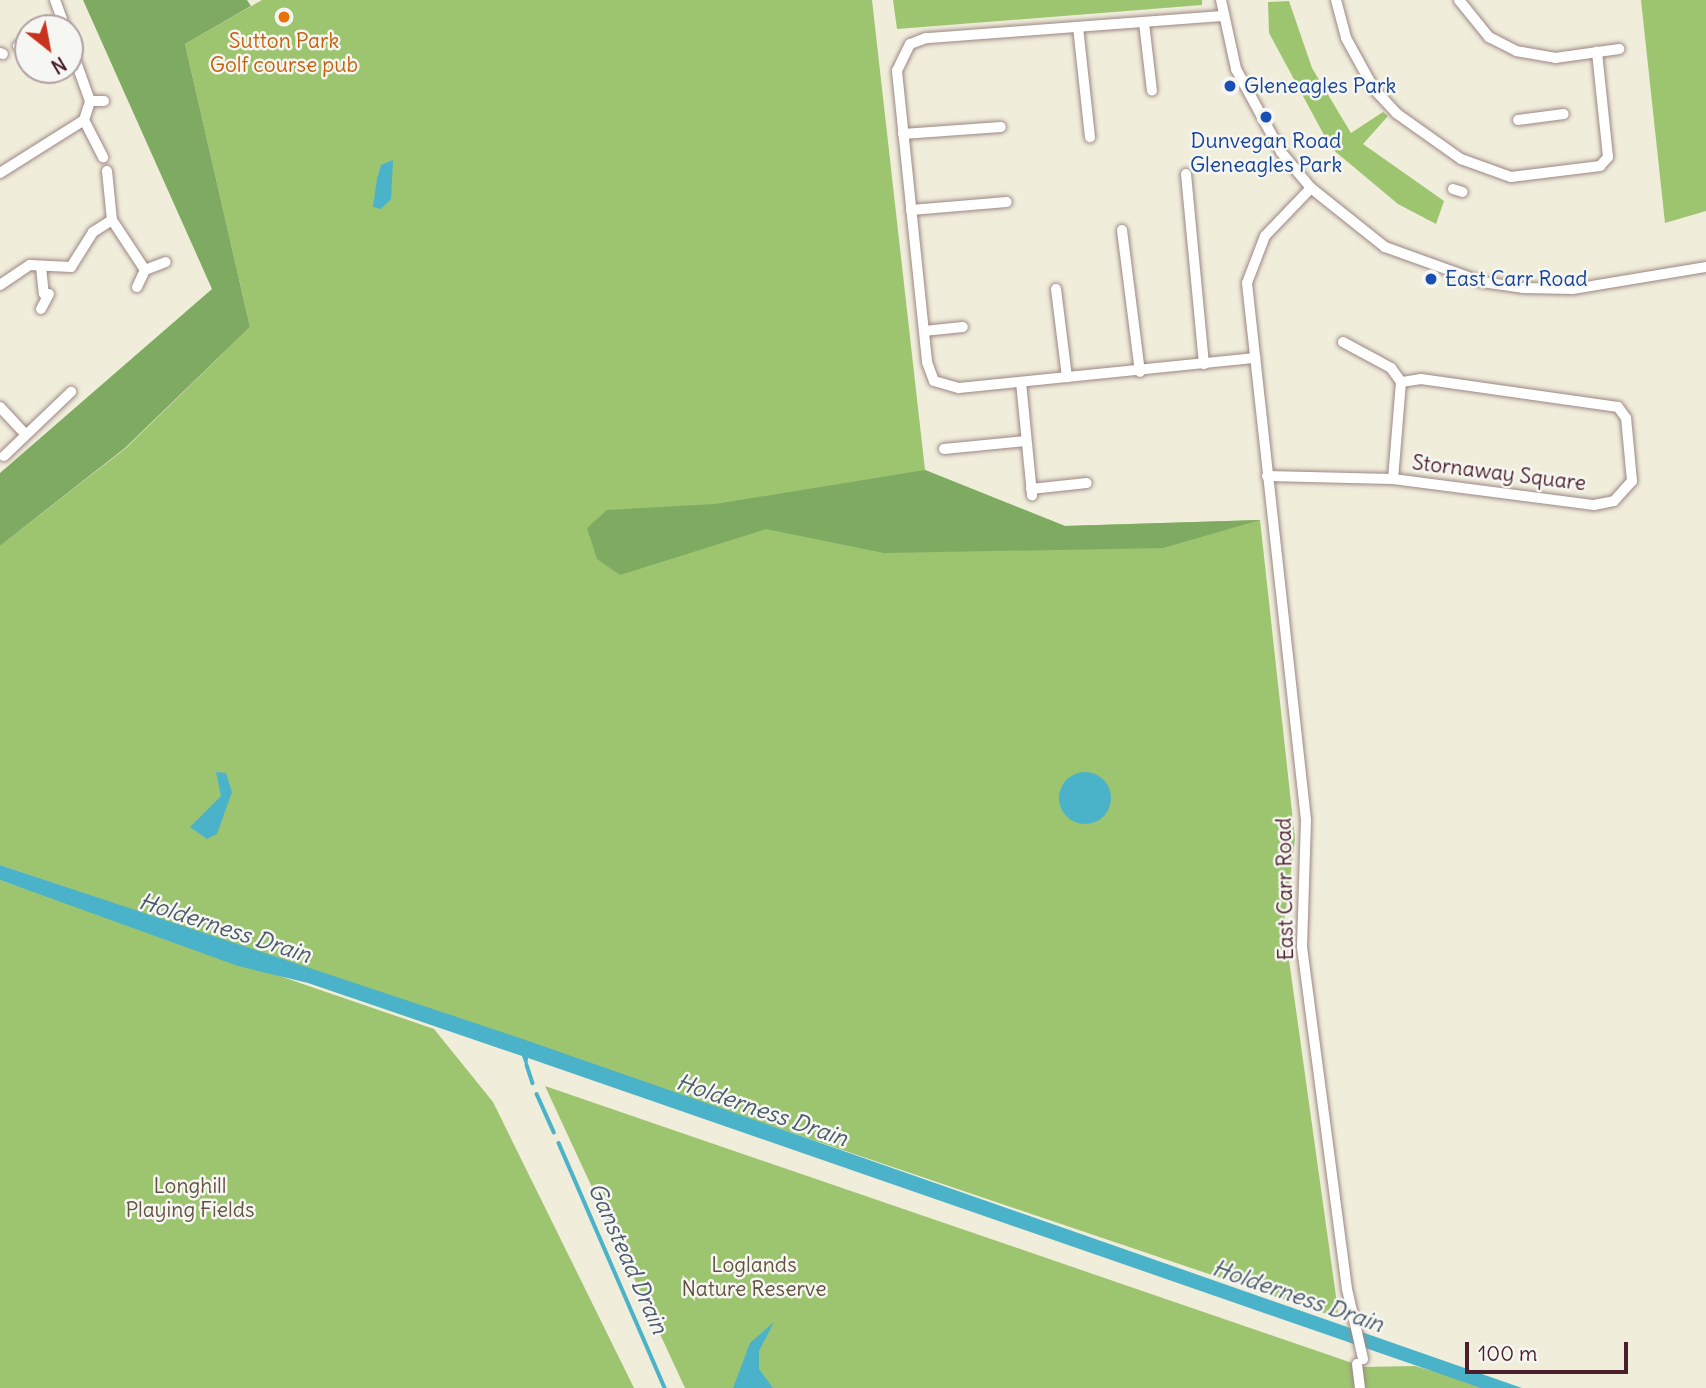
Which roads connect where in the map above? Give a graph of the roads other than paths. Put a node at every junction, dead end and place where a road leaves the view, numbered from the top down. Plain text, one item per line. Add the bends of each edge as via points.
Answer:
1 (1220, 0) edge
2 (1336, 0) edge
3 (1459, 0) edge
4 (1222, 16) junction
5 (1144, 23) junction
6 (1078, 27) junction
7 (1619, 49) dead end
8 (1597, 52) junction
9 (84, 84) edge
10 (1152, 91) dead end
11 (104, 101) dead end
12 (90, 102) junction
13 (1564, 114) dead end
14 (84, 120) junction
15 (1518, 120) dead end
16 (1001, 127) dead end
17 (903, 134) junction
18 (1090, 137) dead end
19 (103, 157) dead end
20 (107, 171) dead end
21 (0, 173) edge
22 (1186, 174) dead end
23 (1311, 188) junction
24 (1007, 202) dead end
25 (911, 210) junction
26 (112, 220) junction
27 (1122, 230) dead end
28 (166, 262) dead end
29 (41, 267) junction
30 (1706, 267) edge
31 (145, 270) junction
32 (0, 285) edge
33 (1056, 289) dead end
34 (136, 291) dead end
35 (41, 309) dead end
36 (963, 327) dead end
37 (923, 331) junction
38 (1347, 349) dead end
39 (1255, 358) junction
40 (1204, 364) junction
41 (1139, 372) junction
42 (1067, 377) junction
43 (1021, 382) junction
44 (1401, 382) junction
45 (71, 392) dead end
46 (0, 407) edge
47 (23, 432) junction
48 (1026, 441) junction
49 (944, 449) dead end
50 (5, 456) dead end
51 (1267, 476) junction
52 (1393, 479) junction
53 (1087, 483) dead end
54 (1360, 1388) edge

1 - 4 street
2 - 8 street via 1346,38 1374,89 1396,113 1461,159 1511,177 1600,166 1608,157
3 - 8 street via 1489,37 1510,49 1555,58
4 - 5 street
4 - 23 street via 1257,113
5 - 6 street
5 - 10 street
6 - 17 street via 926,37 910,44 897,71
6 - 18 street
7 - 8 street
9 - 12 street
11 - 12 street
12 - 14 street
13 - 15 street
14 - 19 street
14 - 21 street
16 - 17 street
17 - 25 street
20 - 26 street
22 - 40 street
23 - 30 street via 1385,247 1482,282 1573,289
23 - 39 street, East Carr Road via 1252,258 1247,283
24 - 25 street
25 - 37 street
26 - 29 street via 93,232 71,267
26 - 31 street
27 - 41 street
28 - 31 street
29 - 32 street via 30,265
29 - 35 street via 47,294
31 - 34 street
33 - 42 street
36 - 37 street
37 - 43 street via 927,362 946,388
38 - 44 street via 1391,368
39 - 40 street
39 - 51 street, East Carr Road
40 - 41 street
41 - 42 street
42 - 43 street
43 - 48 street
44 - 52 street
44 - 52 street, Stornaway Square via 1422,379 1618,407 1626,418 1633,475 1622,495 1594,505
45 - 47 street
46 - 47 street
47 - 50 street
48 - 49 street
48 - 53 street via 1031,492
51 - 52 street, Stornaway Square
51 - 54 street, East Carr Road via 1306,820 1302,947 1347,1289 1358,1322

